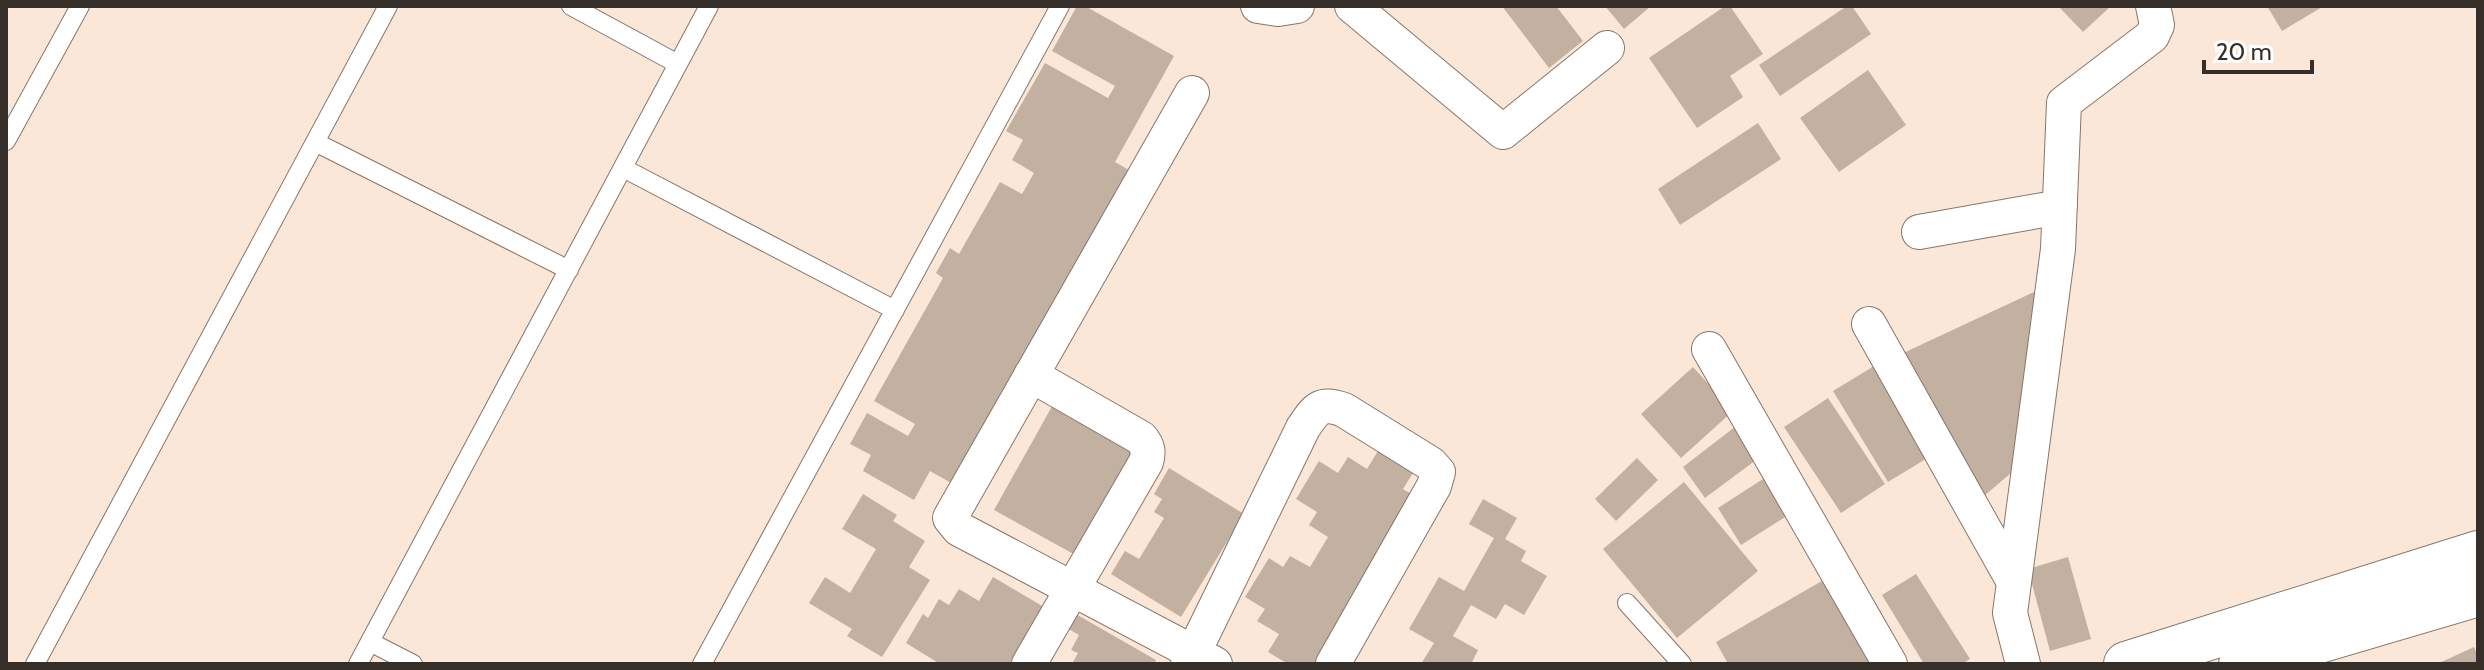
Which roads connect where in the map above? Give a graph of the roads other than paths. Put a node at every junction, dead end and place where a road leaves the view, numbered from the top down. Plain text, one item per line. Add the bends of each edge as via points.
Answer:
1 (80, 6) edge
2 (388, 6) edge
3 (571, 6) edge
4 (709, 6) edge
5 (1060, 6) edge
6 (1258, 6) edge
7 (1297, 6) edge
8 (1352, 6) edge
9 (2153, 6) edge
10 (1607, 48) dead end
11 (678, 64) junction
12 (1192, 93) dead end
13 (6, 141) edge
14 (315, 142) junction
15 (623, 168) junction
16 (2060, 207) junction
17 (1919, 232) dead end
18 (569, 270) junction
19 (895, 310) junction
20 (1869, 324) dead end
21 (1709, 349) dead end
22 (1031, 375) junction
23 (2478, 553) edge
24 (2014, 582) junction
25 (1071, 588) junction
26 (2478, 594) edge
27 (1627, 603) dead end
28 (370, 642) junction
29 (1199, 660) edge
30 (35, 664) edge
31 (358, 664) edge
32 (413, 664) edge
33 (702, 664) edge
34 (1029, 664) edge
35 (1333, 664) edge
36 (1682, 664) edge
37 (1890, 664) edge
38 (2023, 664) edge
39 (2126, 664) edge
40 (2241, 664) edge

1 - 13 lane
2 - 14 lane
3 - 11 lane
4 - 11 lane
5 - 19 lane
6 - 7 street
8 - 10 street via 1503,132
9 - 16 street via 2157,25 2152,36 2064,103
11 - 15 lane
12 - 22 street
14 - 18 lane
14 - 30 lane
15 - 18 lane
15 - 19 lane
16 - 17 street
16 - 24 street
18 - 28 lane
19 - 33 lane
20 - 24 street
21 - 37 street
22 - 25 street via 1141,438 1148,448 1146,462
22 - 25 street via 950,518 959,529
23 - 39 main road
24 - 38 street via 2010,613
25 - 29 street
25 - 34 street
26 - 40 main road
27 - 36 lane
28 - 31 lane
28 - 32 lane
29 - 35 street via 1303,428 1322,406 1331,405 1438,472

